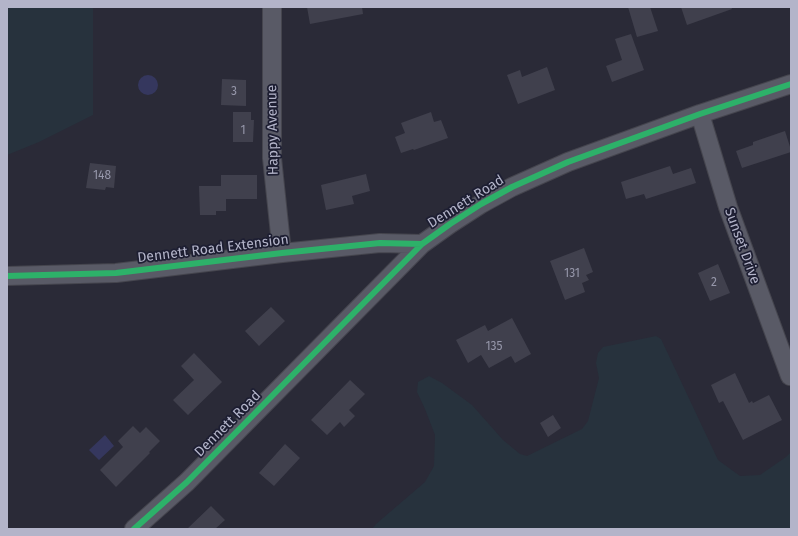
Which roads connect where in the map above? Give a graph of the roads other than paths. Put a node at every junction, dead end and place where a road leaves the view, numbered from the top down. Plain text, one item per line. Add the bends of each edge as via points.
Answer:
1 (272, 7) edge
2 (791, 84) edge
3 (700, 114) junction
4 (422, 244) junction
5 (282, 253) junction
6 (7, 276) edge
7 (790, 376) dead end
8 (134, 529) edge

1 - 5 street, Happy Avenue via 272,158
2 - 3 street, Dennett Road
3 - 4 street, Dennett Road via 568,162 512,187 481,204
3 - 7 street, Sunset Drive via 728,207
4 - 5 street, Dennett Road Extension via 380,243
4 - 8 street, Dennett Road via 187,482
5 - 6 street, Dennett Road Extension via 116,274

